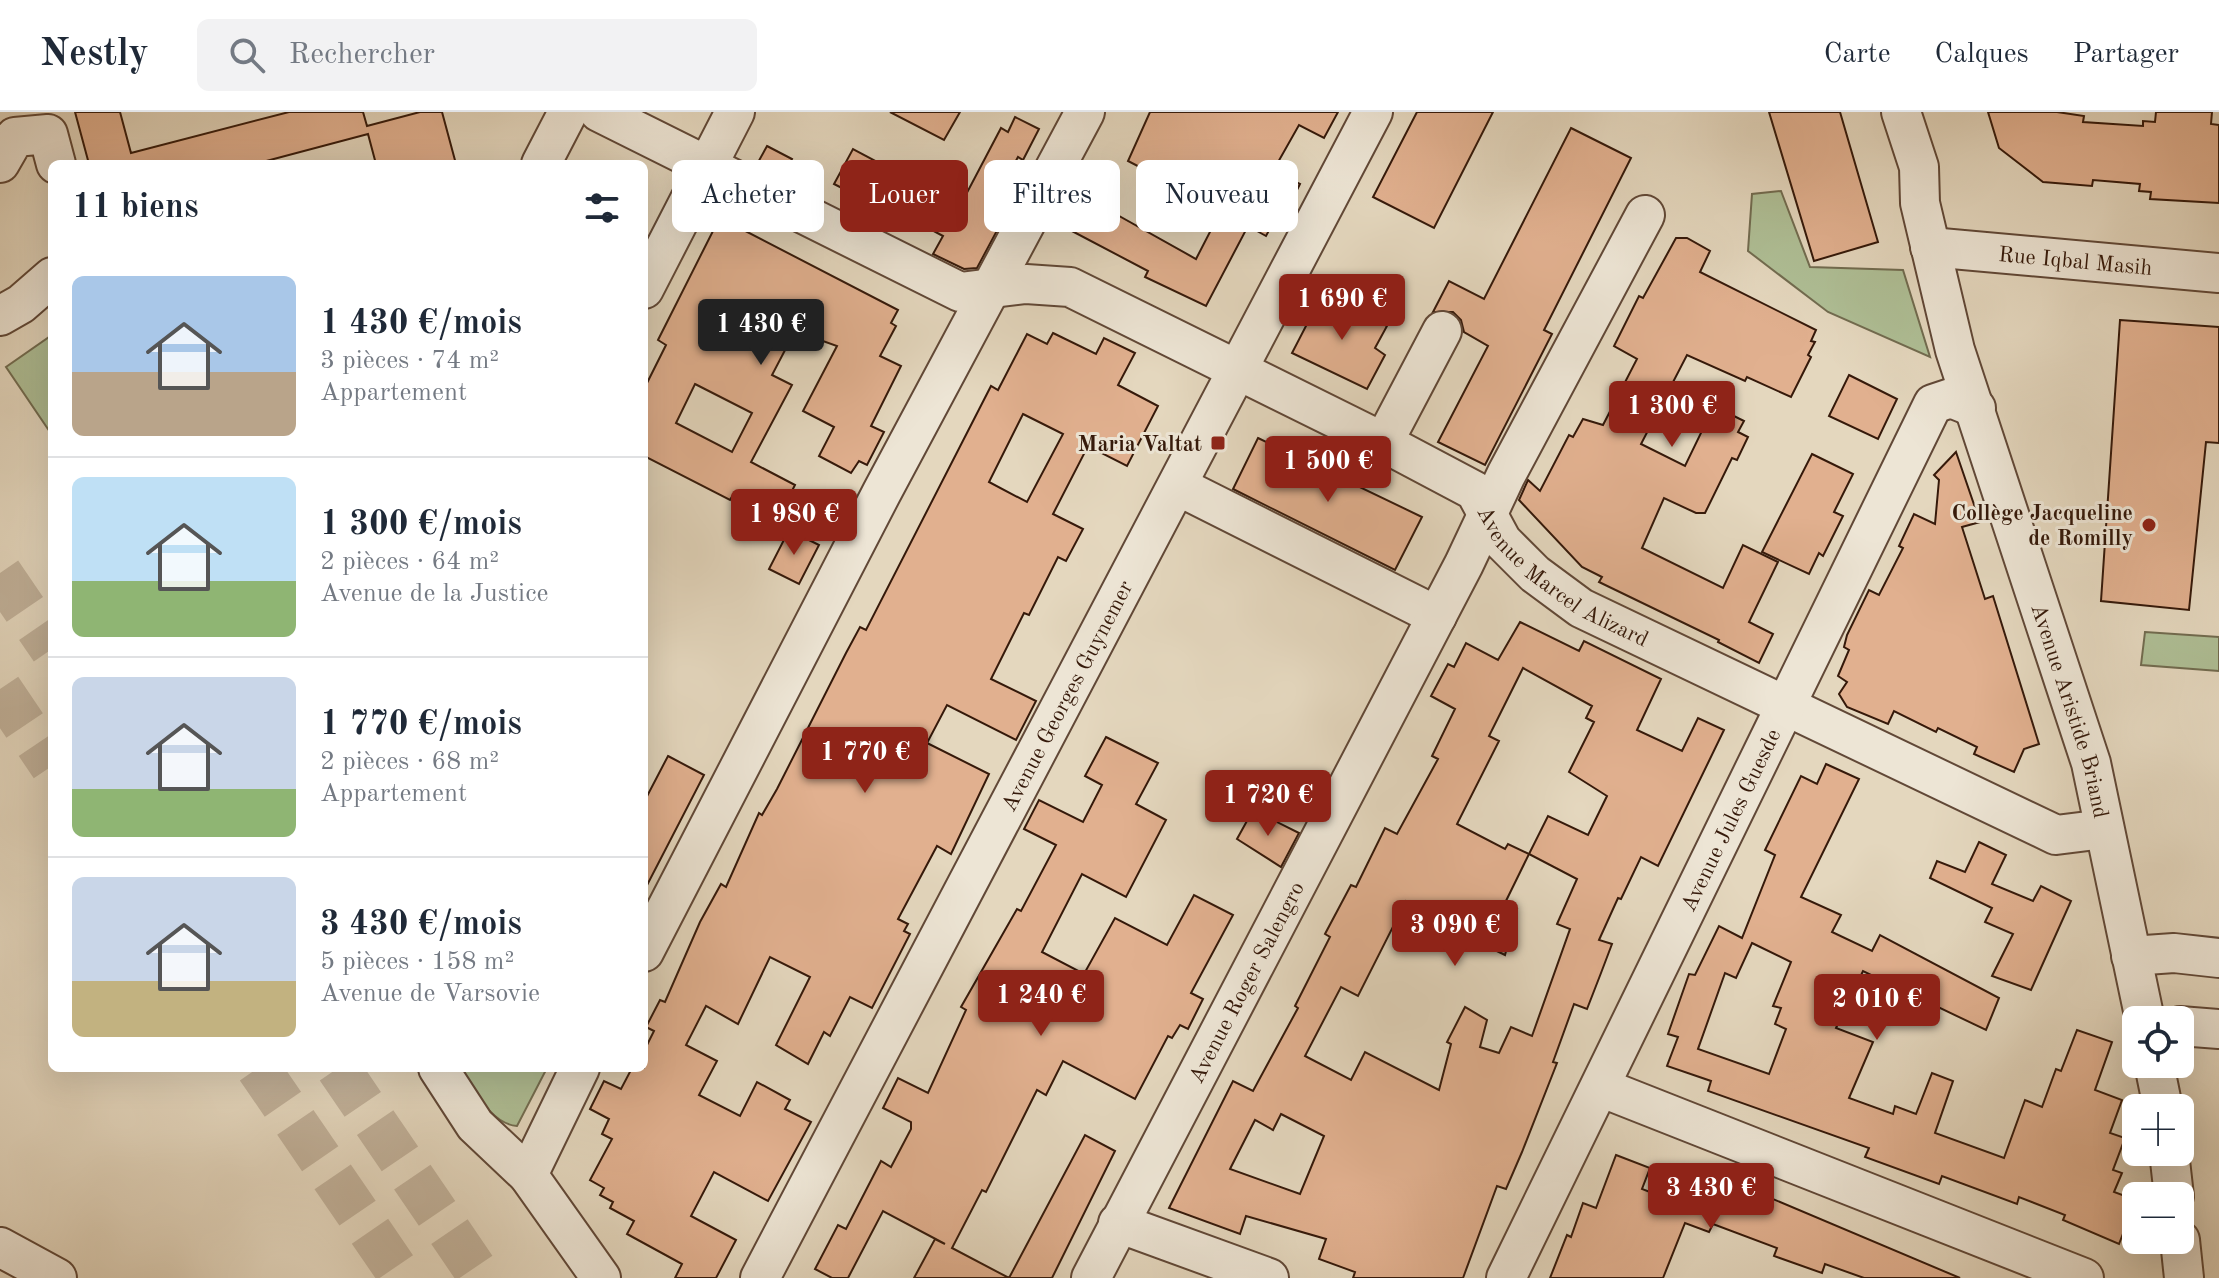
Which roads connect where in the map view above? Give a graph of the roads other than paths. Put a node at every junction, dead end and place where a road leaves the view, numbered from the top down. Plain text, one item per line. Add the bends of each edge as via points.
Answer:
1 (568, 112) edge
2 (599, 112) edge
3 (735, 112) edge
4 (1085, 112) edge
5 (1373, 112) edge
6 (1901, 112) edge
7 (55, 160) edge
8 (543, 160) edge
9 (691, 160) edge
10 (710, 160) edge
11 (0, 163) edge
12 (1645, 215) dead end
13 (824, 226) edge
14 (673, 232) edge
15 (1943, 249) junction
16 (2219, 273) edge
17 (48, 280) edge
18 (648, 281) edge
19 (993, 289) junction
20 (0, 316) edge
21 (1442, 331) dead end
22 (1239, 369) junction
23 (1976, 408) junction
24 (1383, 443) junction
25 (1178, 486) junction
26 (1489, 514) junction
27 (1437, 616) junction
28 (1787, 704) junction
29 (2104, 829) junction
30 (648, 944) edge
31 (2131, 956) junction
32 (2219, 958) edge
33 (2142, 1006) edge
34 (2194, 1027) edge
35 (2219, 1029) edge
36 (441, 1072) edge
37 (578, 1072) edge
38 (1600, 1087) junction
39 (528, 1175) junction
40 (1118, 1223) junction
41 (0, 1247) edge
42 (2181, 1254) edge
43 (57, 1278) edge
44 (601, 1278) edge
45 (760, 1278) edge
46 (1091, 1278) edge
47 (1269, 1278) edge
48 (1506, 1278) edge
49 (2084, 1278) edge
50 (2184, 1278) edge

1 - 8 street
2 - 9 street, Avenue Marcel Alizard
3 - 10 street
4 - 19 street
5 - 22 street, Avenue Georges Guynemer
6 - 15 street, Avenue Aristide Briand via 1919,167 1942,199
7 - 11 street via 48,134 15,137
12 - 26 street, Avenue Roger Salengro
13 - 19 street, Avenue Marcel Alizard via 960,292
14 - 18 street
15 - 16 street, Rue Iqbal Masih
15 - 23 street, Avenue Aristide Briand via 1978,345
17 - 20 street
19 - 22 street, Avenue Marcel Alizard via 1026,284 1070,287
19 - 30 street
21 - 24 street
22 - 24 street, Avenue Marcel Alizard
22 - 25 street, Avenue Georges Guynemer
23 - 28 street, Avenue Jules Guesde via 1951,398 1933,404
23 - 29 street, Avenue Aristide Briand via 2091,763
24 - 26 street, Avenue Marcel Alizard via 1475,491
25 - 27 street
25 - 45 street, Avenue Georges Guynemer
26 - 27 street, Avenue Roger Salengro
26 - 28 street, Avenue Marcel Alizard via 1502,541 1581,608
27 - 40 street, Avenue Roger Salengro
28 - 29 street, Avenue Marcel Alizard via 2056,835
28 - 38 street, Avenue Jules Guesde
29 - 31 street, Avenue Aristide Briand
31 - 32 street
31 - 33 street, Avenue Aristide Briand
34 - 35 street
36 - 39 street via 475,1125
37 - 39 street
38 - 48 street, Avenue Jules Guesde
38 - 49 street
39 - 44 street
40 - 46 street, Avenue Roger Salengro
40 - 47 street
41 - 43 street
42 - 50 street

